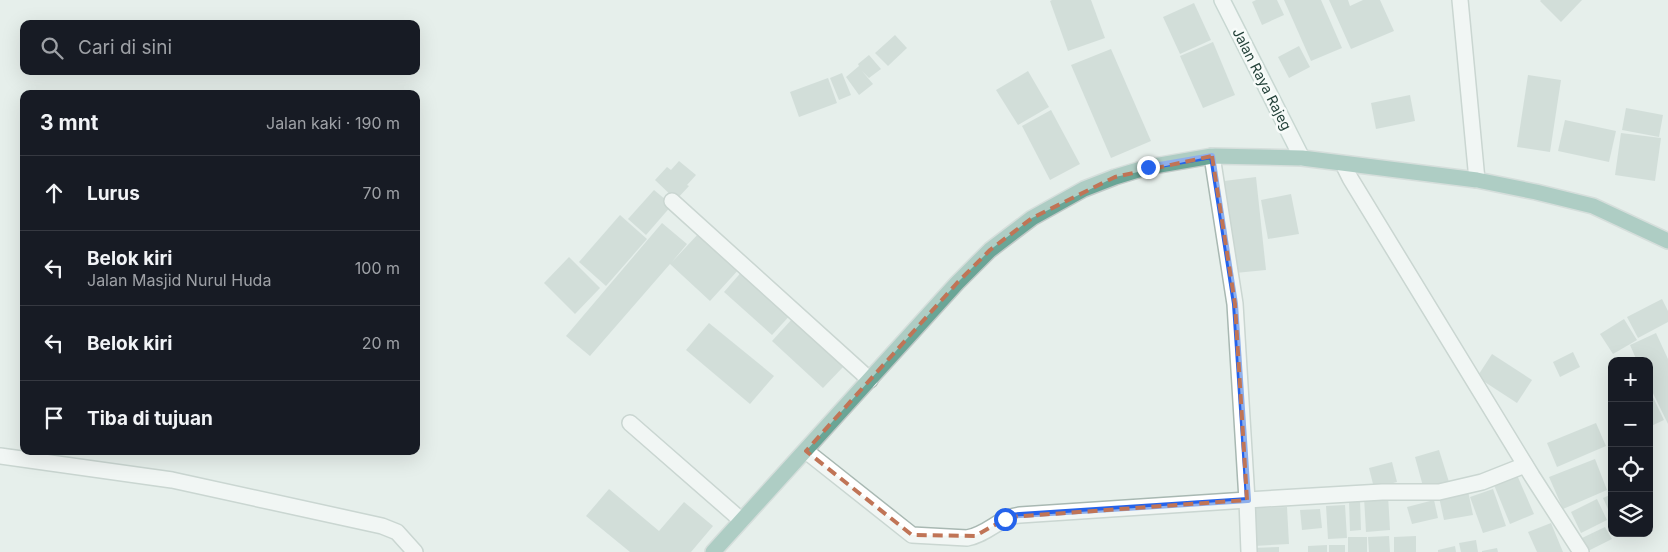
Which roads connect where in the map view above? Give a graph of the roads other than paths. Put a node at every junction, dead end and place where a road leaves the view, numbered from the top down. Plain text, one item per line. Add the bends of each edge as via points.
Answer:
1 (1222, 0) edge
2 (1460, 0) edge
3 (1212, 156) junction
4 (1302, 158) junction
5 (1343, 164) junction
6 (1477, 180) junction
7 (672, 200) dead end
8 (1668, 241) edge
9 (870, 380) junction
10 (630, 423) dead end
11 (806, 451) junction
12 (0, 456) edge
13 (1525, 464) junction
14 (1248, 500) junction
15 (741, 520) junction
16 (416, 552) edge
17 (713, 552) edge
18 (1249, 552) edge
19 (1581, 552) edge

1 - 4 street, Jalan Raya Rajeg
2 - 6 street
3 - 4 main road
3 - 9 main road via 1115,176 1032,218 990,250
3 - 14 street via 1235,304
4 - 5 main road
5 - 6 main road
5 - 13 street
6 - 8 main road via 1593,206
7 - 9 street
9 - 11 main road
10 - 15 street
11 - 14 street via 909,533 926,536 974,536 1008,516
11 - 15 main road
12 - 16 street via 172,480 382,526 397,532
13 - 14 street via 1482,482 1439,492
13 - 19 street
14 - 18 street
15 - 17 main road

